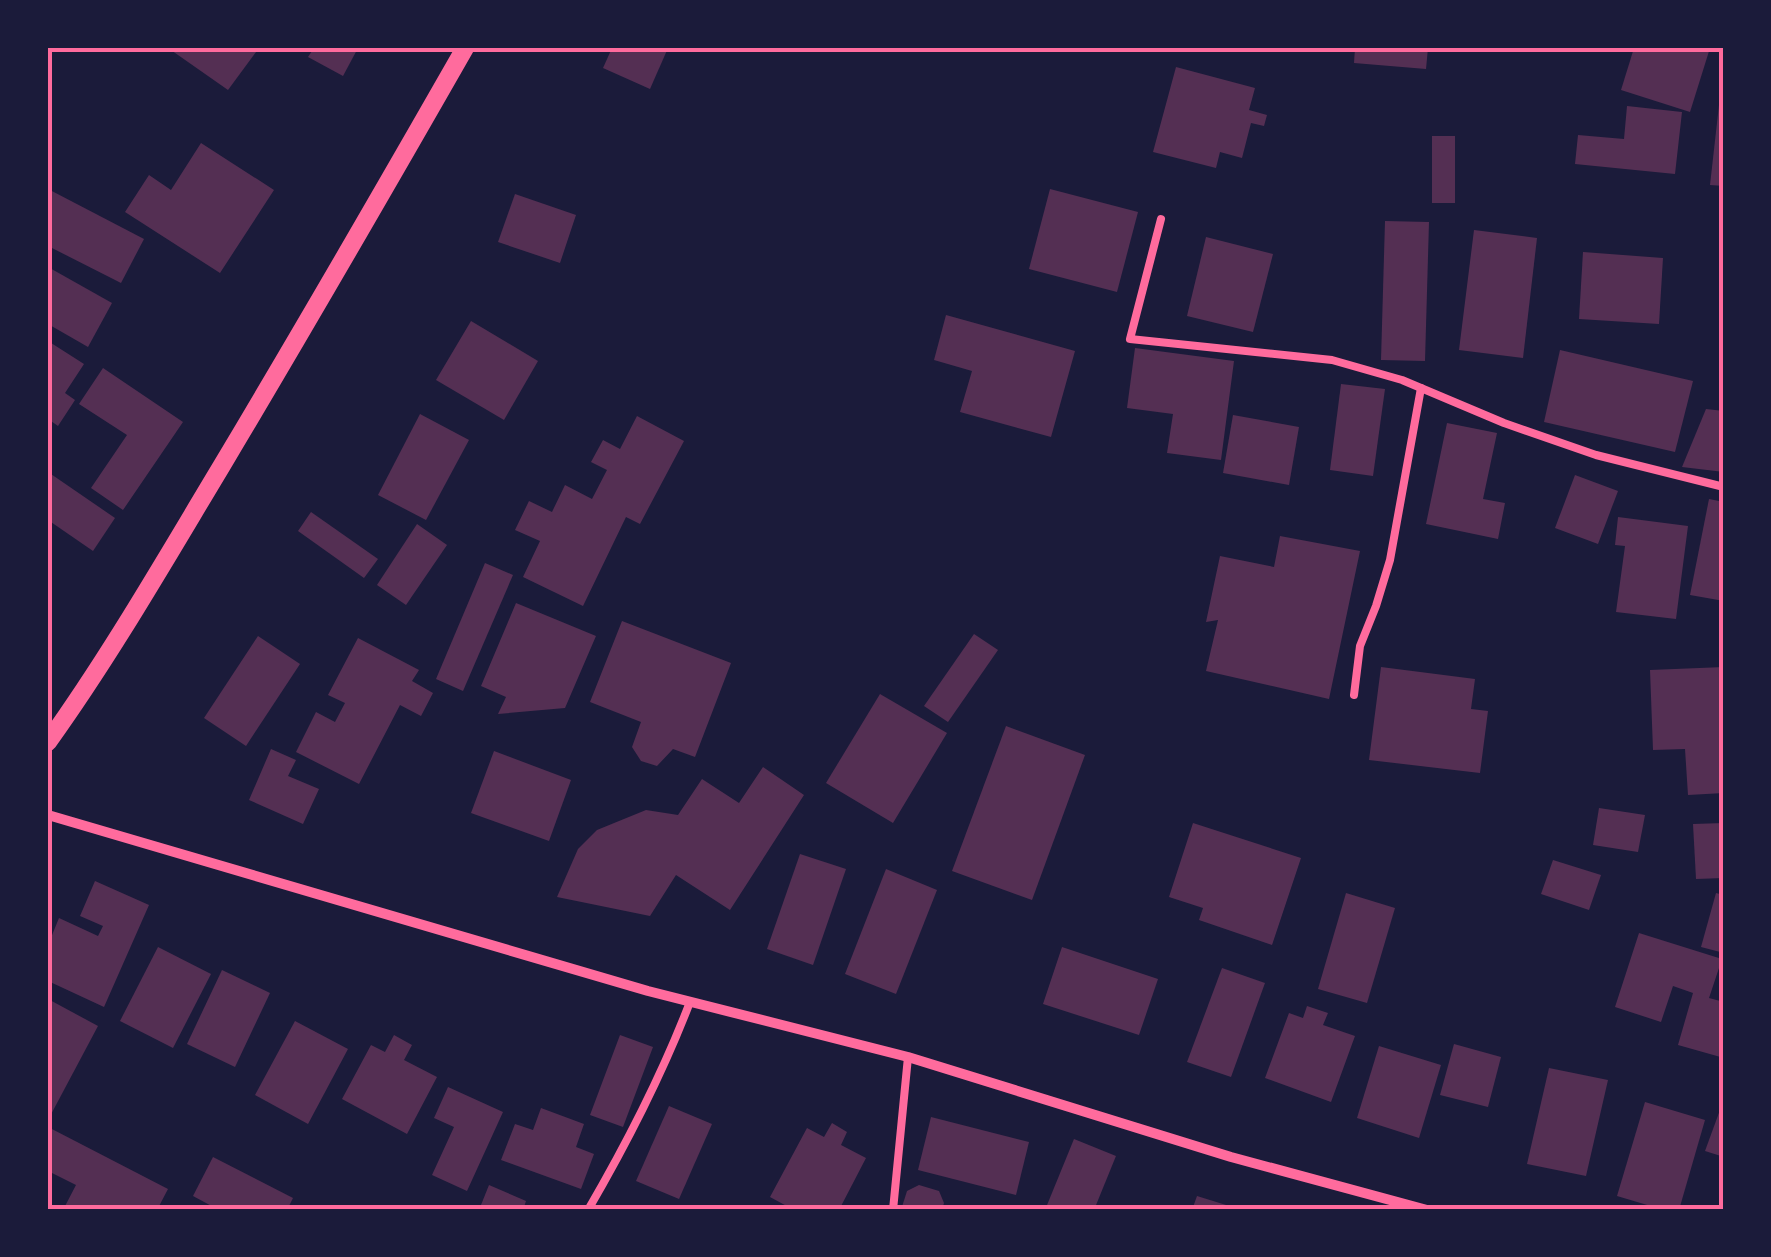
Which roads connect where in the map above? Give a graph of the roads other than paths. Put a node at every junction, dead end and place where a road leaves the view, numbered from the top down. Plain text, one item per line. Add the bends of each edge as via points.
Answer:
1 (465, 48) edge
2 (1161, 219) dead end
3 (1421, 388) junction
4 (1724, 487) edge
5 (1354, 695) dead end
6 (48, 742) edge
7 (48, 815) edge
8 (690, 1002) junction
9 (908, 1056) junction
10 (588, 1210) edge
11 (893, 1210) edge
12 (1427, 1210) edge

1 - 6 street via 160,569
2 - 3 lane via 1130,339 1332,360
3 - 4 lane via 1596,455
3 - 5 lane via 1390,560 1360,646
7 - 8 street
8 - 9 street
8 - 10 lane via 627,1144
9 - 11 lane
9 - 12 street

